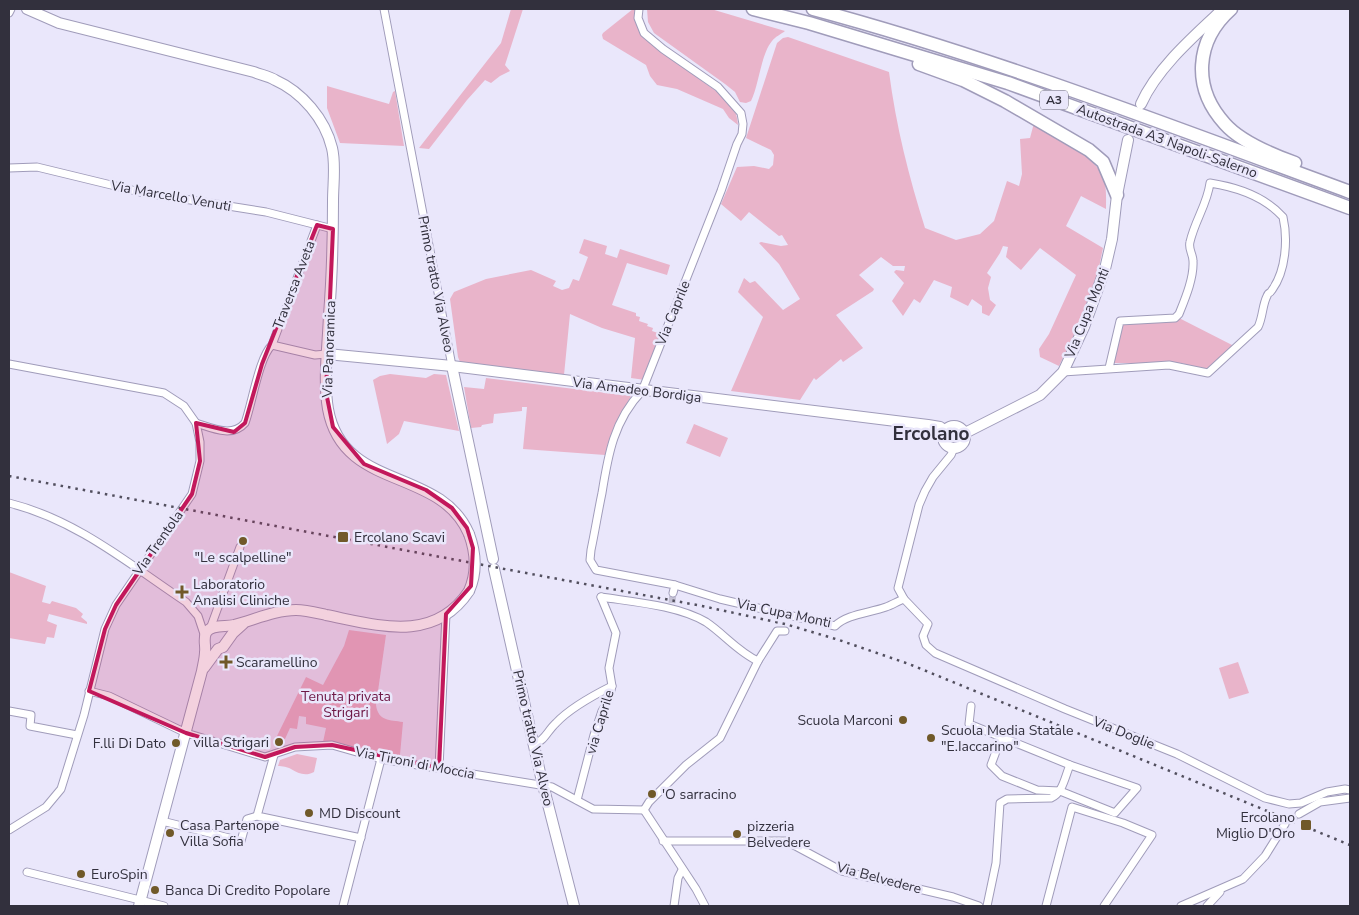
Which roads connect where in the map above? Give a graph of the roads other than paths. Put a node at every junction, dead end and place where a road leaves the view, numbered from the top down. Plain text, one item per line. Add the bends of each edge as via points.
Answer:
1 (11, 9) edge
2 (27, 9) edge
3 (384, 9) edge
4 (753, 9) edge
5 (813, 9) edge
6 (1224, 9) edge
7 (1231, 9) edge
8 (639, 10) edge
9 (9, 13) edge
10 (809, 23) junction
11 (1141, 104) dead end
12 (1128, 140) dead end
13 (9, 168) edge
14 (1350, 186) edge
15 (1350, 192) edge
16 (1117, 195) junction
17 (1350, 208) edge
18 (317, 225) junction
19 (332, 229) junction
20 (272, 345) junction
21 (327, 354) junction
22 (9, 364) edge
23 (452, 366) junction
24 (1109, 368) junction
25 (1063, 372) junction
26 (642, 391) junction
27 (196, 424) junction
28 (945, 431) junction
29 (965, 433) junction
30 (954, 448) junction
31 (9, 503) edge
32 (240, 547) dead end
33 (139, 570) junction
34 (674, 589) joint
35 (904, 599) junction
36 (446, 614) junction
37 (198, 616) junction
38 (248, 621) junction
39 (785, 630) dead end
40 (210, 632) junction
41 (228, 640) junction
42 (218, 650) junction
43 (758, 661) junction
44 (202, 671) junction
45 (612, 686) junction
46 (89, 691) junction
47 (971, 706) dead end
48 (9, 711) edge
49 (186, 733) junction
50 (77, 735) junction
51 (1001, 738) junction
52 (534, 744) junction
53 (274, 755) junction
54 (381, 759) junction
55 (1070, 765) junction
56 (439, 768) junction
57 (544, 786) junction
58 (1060, 790) junction
59 (1350, 790) edge
60 (1350, 798) edge
61 (577, 800) junction
62 (644, 810) junction
63 (1299, 814) tunnel mouth
64 (258, 816) junction
65 (162, 822) junction
66 (1285, 824) tunnel mouth
67 (9, 830) edge
68 (361, 838) junction
69 (663, 841) junction
70 (682, 870) junction
71 (27, 872) dead end
72 (1223, 889) junction
73 (140, 903) edge
74 (164, 906) edge
75 (343, 906) edge
76 (574, 906) edge
77 (674, 906) edge
78 (705, 906) edge
79 (979, 906) edge
80 (987, 906) edge
81 (1046, 906) edge
82 (1104, 906) edge
83 (1185, 906) edge
84 (1207, 906) edge

1 - 9 street
2 - 19 street, Via Panoramica via 59,23 254,72 275,79 290,89 314,111 332,148
3 - 23 street, Primo tratto Via Alveo
4 - 10 highway, Autostrada A3 Napoli-Salerno / A3
5 - 15 highway, Autostrada A3 Napoli-Salerno / A3 via 1006,66
6 - 11 street via 1158,75
7 - 14 highway via 1210,34 1204,52 1204,90 1213,108 1226,125 1247,140
8 - 26 street, Via Caprile via 638,18 644,33 718,87 741,113 743,124 721,191
10 - 16 highway via 850,41 963,80 1005,101 1089,150 1103,162
10 - 17 highway, Autostrada A3 Napoli-Salerno / A3 via 1008,83
12 - 16 street, Via Cupa Monti
13 - 18 street, Via Marcello Venuti via 37,167 140,192 266,212
16 - 25 street, Via Cupa Monti via 1105,269
18 - 19 street, Via Marcello Venuti
18 - 20 street, Traversa Aveta
19 - 21 street, Via Panoramica
20 - 21 street via 315,355
20 - 27 street, Traversa Aveta via 267,349 249,412 240,429 221,431
21 - 23 street, Via Amedeo Bordiga
21 - 36 street, Via Panoramica, bridge via 328,411 342,442 364,464 439,498 458,514 469,534 475,561 474,574 469,591
22 - 27 street, Via Trentola via 164,393 184,406
23 - 26 street, Via Amedeo Bordiga
23 - 52 street, Primo tratto Via Alveo
24 - 24 street via 1169,365 1208,373 1258,327 1262,319 1266,297 1283,265 1283,217 1255,197 1210,183 1206,202 1190,239 1192,269 1179,314 1175,318 1120,321
24 - 25 street
25 - 29 street, Via Cupa Monti via 1040,395
26 - 28 street, Via Amedeo Bordiga via 928,425
26 - 34 street, Via Caprile via 623,416 608,455 590,560 596,570
27 - 33 street, Via Trentola via 200,461 192,494
28 - 29 street via 955,426
28 - 30 street via 946,444
29 - 30 street via 962,445
30 - 35 street via 919,505 898,588
31 - 33 street via 41,512 87,534
32 - 40 street via 218,610 218,624
33 - 37 street via 186,602
33 - 46 street, Via Trentola via 105,629
34 - 35 street, Via Cupa Monti via 835,626 843,619
35 - 59 street, Via Doglie via 928,624 923,636 926,645 936,653 1177,754 1265,798 1295,804 1327,792
36 - 38 street, Via Panoramica via 426,624 405,628 297,610
36 - 56 street
37 - 40 street
37 - 40 street
38 - 40 street, Via Panoramica
38 - 41 street, Via Panoramica
39 - 43 street via 777,631
40 - 41 street via 226,633
40 - 42 street via 212,649
40 - 44 street
41 - 42 street, Via Panoramica
42 - 44 street, Via Panoramica
43 - 45 street, via Caprile via 748,657 706,622 671,606 601,597 616,632 609,668
43 - 62 street via 720,738 686,765
44 - 49 street
45 - 52 street via 594,694 557,722 540,743
45 - 61 street, via Caprile via 594,736
46 - 49 street, Via Tironi di Moccia via 109,696
46 - 50 street, Via Trentola
47 - 51 street via 969,724
48 - 50 street via 31,715 30,726
49 - 53 street, Via Tironi di Moccia via 265,757
49 - 65 street
50 - 67 street, Via Trentola via 61,789 46,807
51 - 55 street
51 - 58 street via 991,765 1002,776 1037,790
52 - 57 street, Primo tratto Via Alveo
53 - 54 street, Via Tironi di Moccia via 295,747 332,745
53 - 64 street
54 - 56 street, Via Tironi di Moccia
54 - 68 street
55 - 58 street
55 - 58 street via 1137,788 1115,813
56 - 57 street, Via Tironi di Moccia
57 - 61 street, Via Tironi di Moccia
57 - 76 street, Primo tratto Via Alveo
58 - 80 street via 1051,798 1007,798 1000,803 996,863
60 - 63 street via 1320,802
61 - 62 street, Via Tironi di Moccia via 594,809
62 - 69 street
64 - 65 street via 247,819 240,841
64 - 68 street
65 - 73 street
66 - 72 street via 1255,868 1243,879
68 - 75 street
69 - 70 street
69 - 79 street, Via Belvedere via 786,841 842,871
70 - 77 street
70 - 78 street
71 - 73 street
72 - 83 street
72 - 84 street
73 - 74 street
81 - 82 street via 1072,808 1152,835

